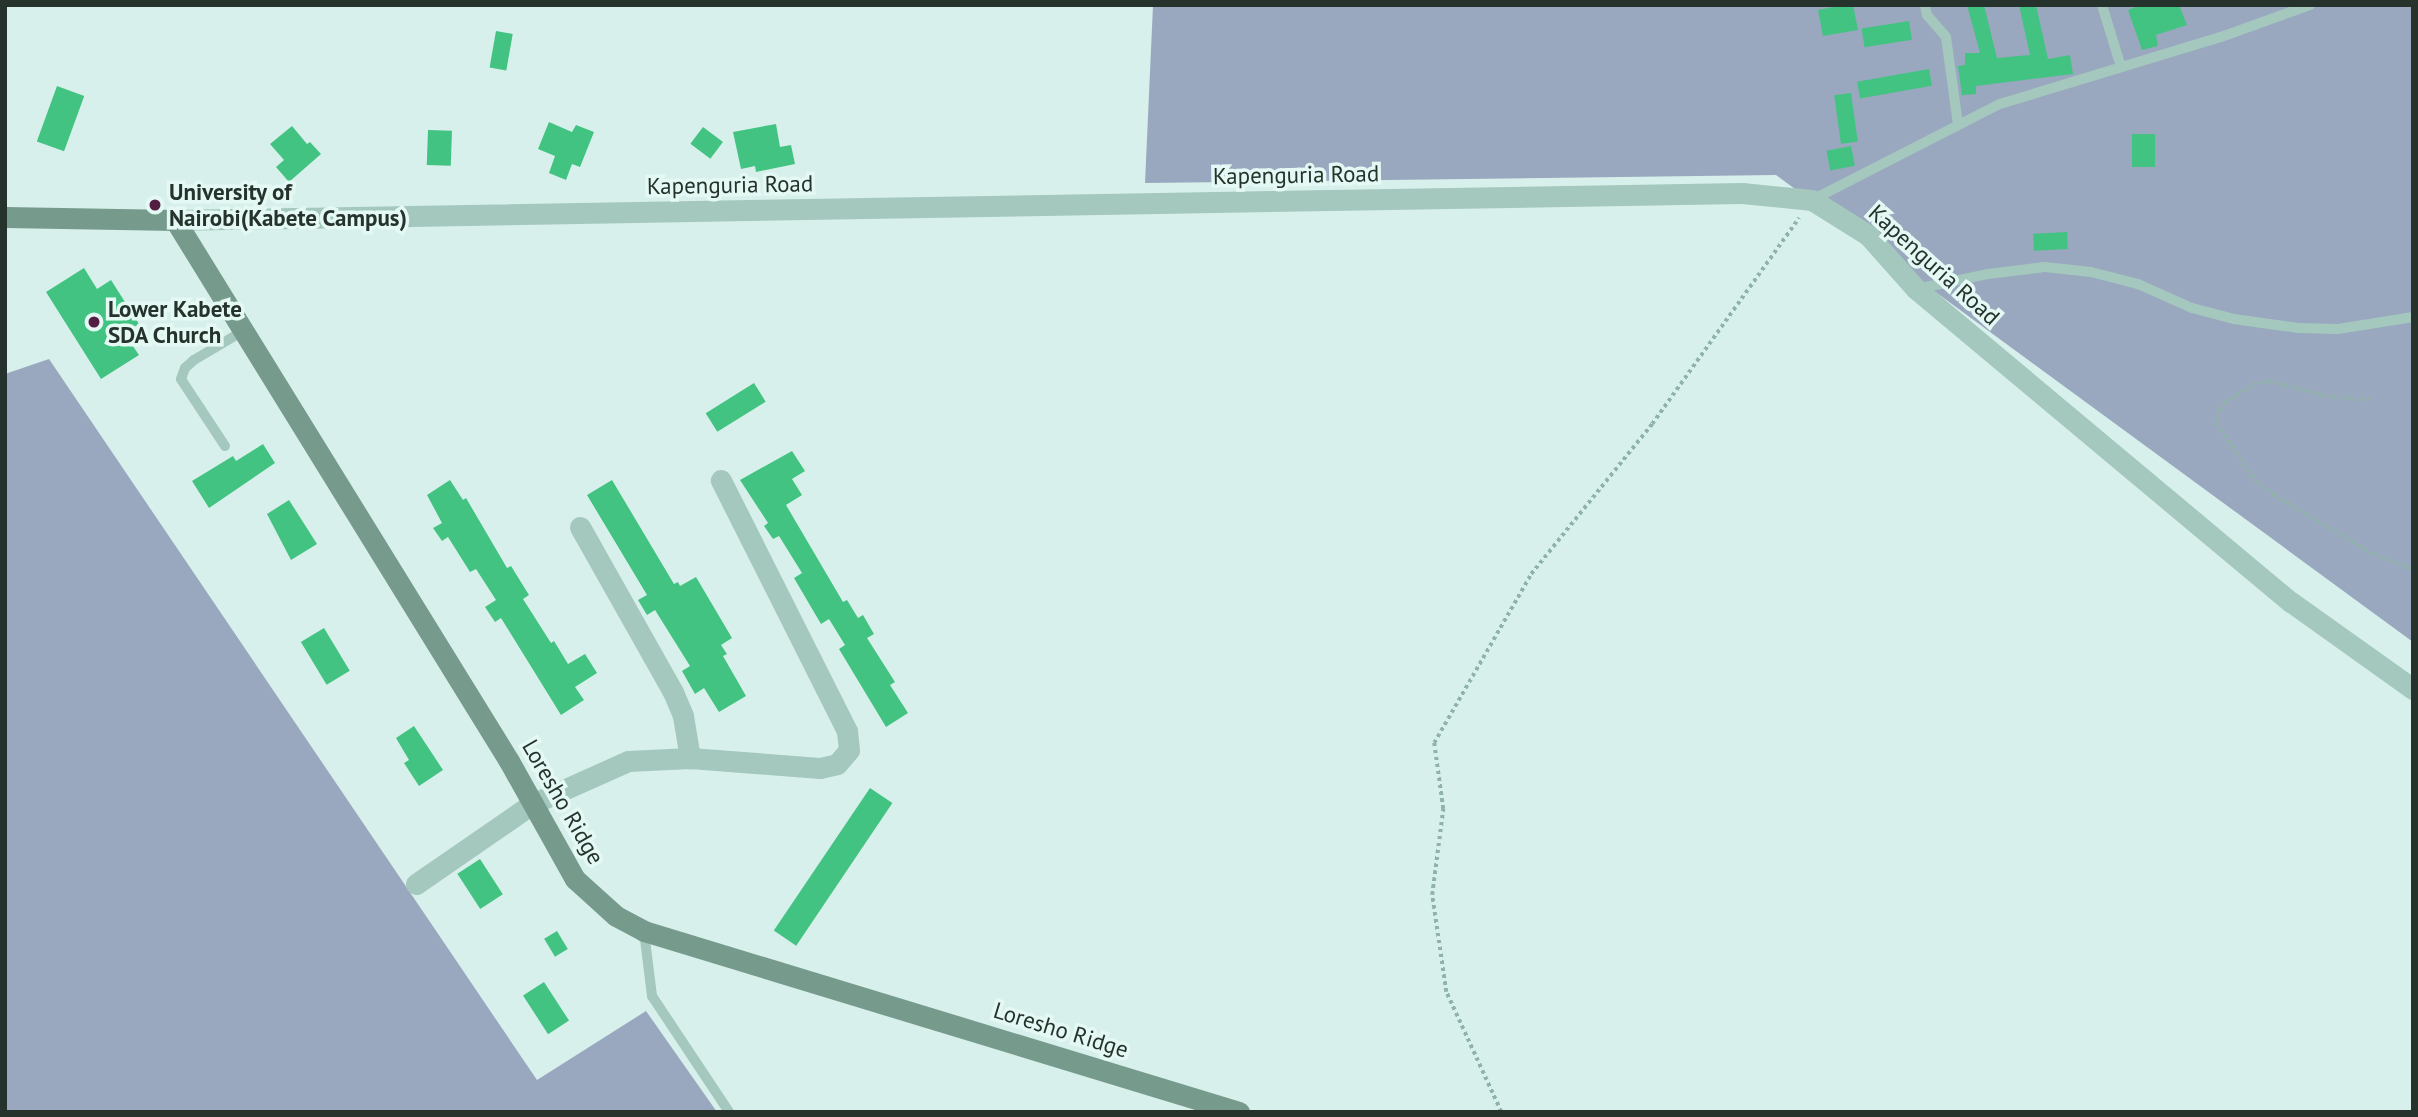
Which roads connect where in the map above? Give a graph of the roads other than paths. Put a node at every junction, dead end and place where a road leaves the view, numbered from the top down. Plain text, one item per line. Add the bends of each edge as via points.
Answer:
1 (1925, 5) edge
2 (2102, 5) edge
3 (2309, 5) edge
4 (2122, 67) junction
5 (1958, 125) junction
6 (1812, 200) junction
7 (5, 217) edge
8 (176, 220) junction
9 (1916, 289) junction
10 (2413, 317) edge
11 (243, 331) junction
12 (225, 446) dead end
13 (721, 480) dead end
14 (580, 527) dead end
15 (2413, 689) edge
16 (690, 758) junction
17 (532, 804) junction
18 (416, 884) dead end
19 (644, 932) junction
20 (729, 1112) edge
21 (1239, 1112) edge

1 - 5 lane via 1927,15 1946,37
2 - 4 lane
3 - 4 lane
4 - 5 lane via 2000,104
5 - 6 lane
6 - 8 street, Kapenguria Road via 1742,194
6 - 9 street, Kapenguria Road via 1868,235
7 - 8 street, Kapenguria Road
8 - 11 street, Loresho Ridge
9 - 10 lane via 2045,267 2138,284 2192,308 2234,319 2298,328 2338,328
9 - 15 street, Kapenguria Road via 2291,602
11 - 12 lane via 194,360 181,379
11 - 17 street, Loresho Ridge
13 - 16 street via 847,731 849,750 837,764 820,768
14 - 16 street via 673,692 683,716
16 - 17 street via 628,761
17 - 18 street
17 - 19 street, Loresho Ridge via 575,879 616,916
19 - 20 lane via 652,996
19 - 21 street, Loresho Ridge

